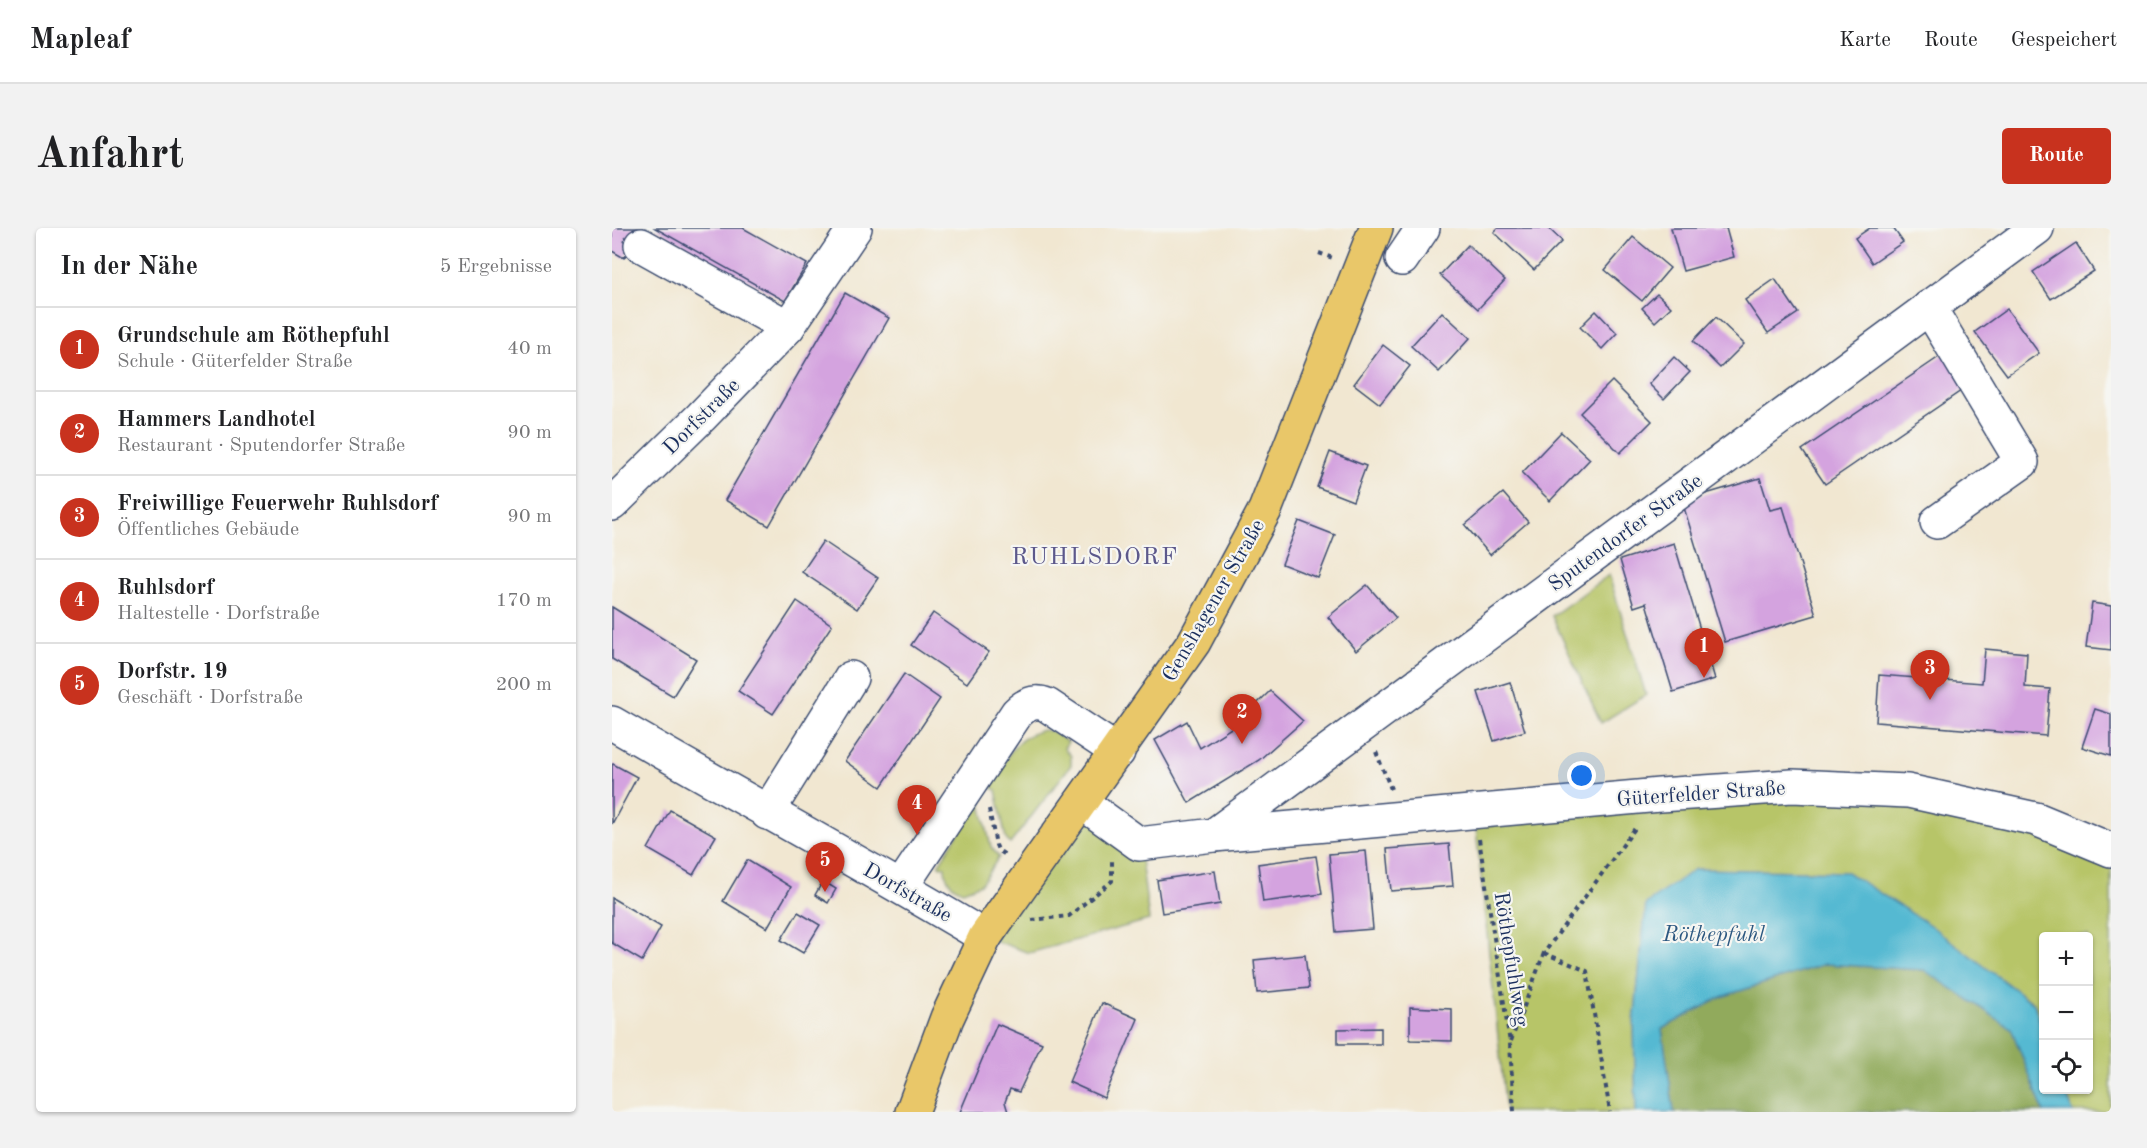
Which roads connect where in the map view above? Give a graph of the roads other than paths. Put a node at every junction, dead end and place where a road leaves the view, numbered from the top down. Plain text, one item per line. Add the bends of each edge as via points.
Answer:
1 (855, 228) edge
2 (1376, 228) edge
3 (1423, 228) edge
4 (2037, 228) edge
5 (641, 245) dead end
6 (1402, 259) dead end
7 (1929, 307) junction
8 (788, 327) junction
9 (612, 504) edge
10 (1937, 522) dead end
11 (851, 678) dead end
12 (612, 723) edge
13 (1118, 752) junction
14 (1081, 802) junction
15 (767, 813) junction
16 (1214, 835) junction
17 (2111, 850) edge
18 (901, 886) junction
19 (985, 937) junction
20 (912, 1112) edge

1 - 8 street, Dorfstraße
2 - 13 main road, Genshagener Straße via 1265,510 1194,642
3 - 6 street
4 - 7 street, Sputendorfer Straße
5 - 8 street
7 - 10 street via 2022,462
7 - 16 street, Sputendorfer Straße
8 - 9 street, Dorfstraße
11 - 15 street
12 - 15 street, Dorfstraße
13 - 14 main road, Genshagener Straße
13 - 18 street via 1047,705 1024,706
14 - 16 street, Güterfelder Straße via 1139,844
14 - 19 main road, Genshagener Straße
15 - 18 street, Dorfstraße
16 - 17 street, Güterfelder Straße via 1792,786 1908,791 2036,819
18 - 19 street, Dorfstraße
19 - 20 main road, Genshagener Straße via 947,1017

